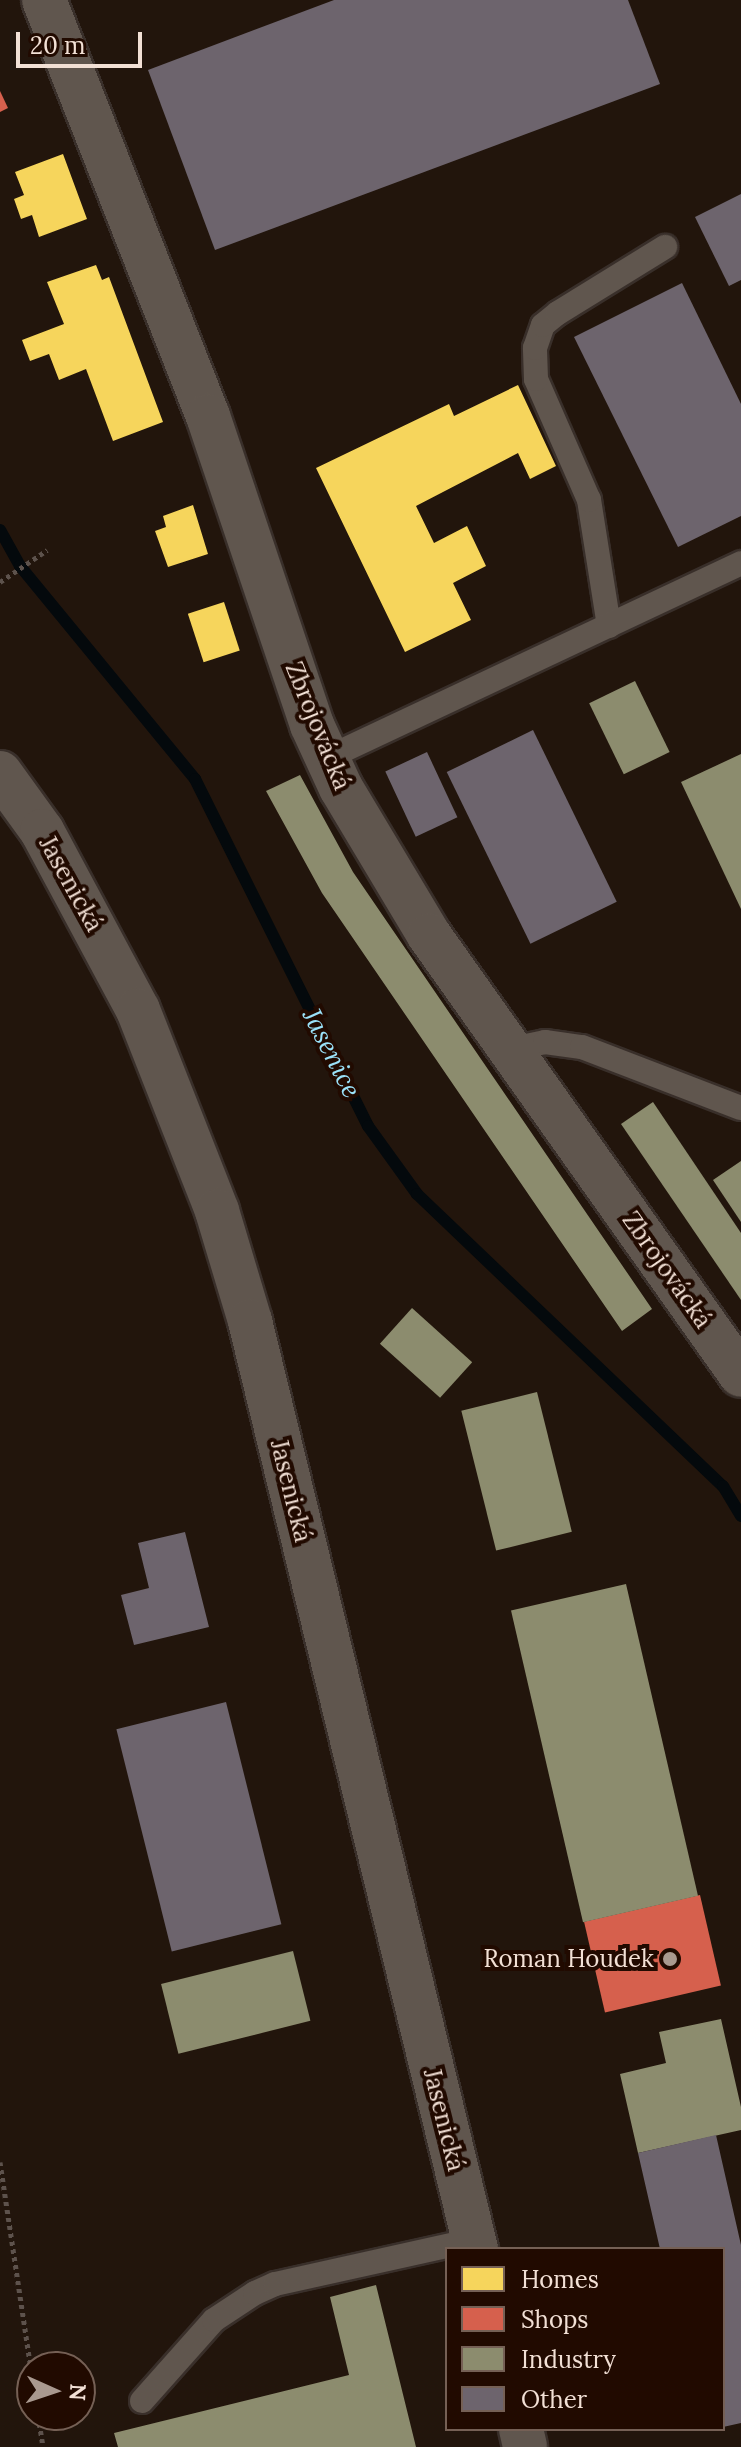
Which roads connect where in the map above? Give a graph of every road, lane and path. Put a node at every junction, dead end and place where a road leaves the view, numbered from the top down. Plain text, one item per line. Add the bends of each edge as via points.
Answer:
1 (44, 0) edge
2 (665, 247) dead end
3 (47, 550) dead end
4 (741, 563) edge
5 (0, 582) edge
6 (609, 626) junction
7 (327, 758) junction
8 (0, 773) edge
9 (512, 1049) junction
10 (741, 1108) edge
11 (741, 1375) edge
12 (0, 2162) edge
13 (475, 2245) edge
14 (445, 2251) edge
15 (28, 2351) edge
16 (142, 2401) dead end

1 - 7 street, Zbrojovácká via 208,416
2 - 6 lane via 558,313 543,325 535,348 542,398 589,500
3 - 5 path
4 - 6 lane
6 - 7 lane
7 - 9 street, Zbrojovácká via 402,894
8 - 13 street, Jasenická via 42,831 138,1010 217,1211 250,1321
9 - 10 lane via 545,1042 582,1047
9 - 11 street, Zbrojovácká
12 - 15 path
14 - 16 lane via 275,2284 255,2293 214,2320

